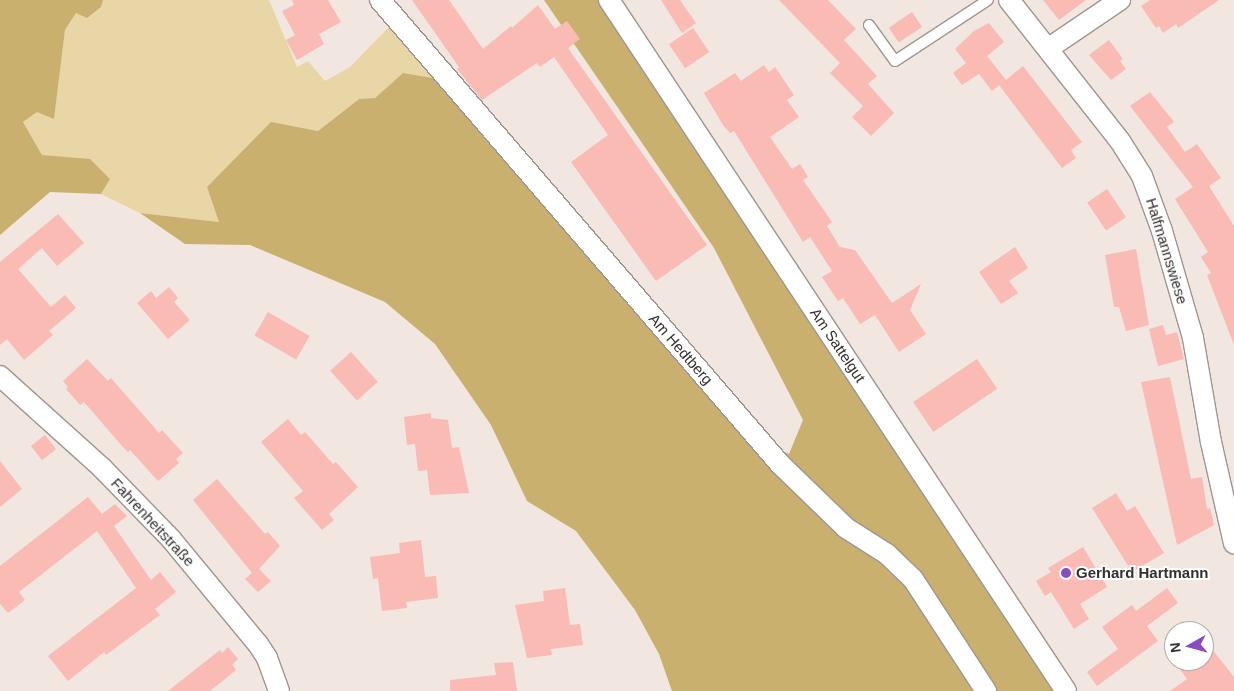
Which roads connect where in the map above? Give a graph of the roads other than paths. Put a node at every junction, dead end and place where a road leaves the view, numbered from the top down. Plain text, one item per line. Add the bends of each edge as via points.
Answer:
1 (380, 0) edge
2 (609, 0) edge
3 (988, 0) edge
4 (1010, 0) edge
5 (1120, 0) edge
6 (869, 25) dead end
7 (1049, 48) junction
8 (0, 376) edge
9 (1234, 543) edge
10 (279, 691) edge
11 (986, 691) edge
12 (1066, 691) edge

1 - 11 street, Am Hedtberg via 780,464 846,528 887,554 913,579
2 - 12 street, Am Sattelgut
3 - 6 lane via 895,61
4 - 7 street, Halfmannswiese
5 - 7 street
7 - 9 street, Halfmannswiese via 1120,141 1142,175 1150,196 1193,338 1211,442
8 - 10 street, Fahrenheitstraße via 102,468 171,538 249,632 267,658

